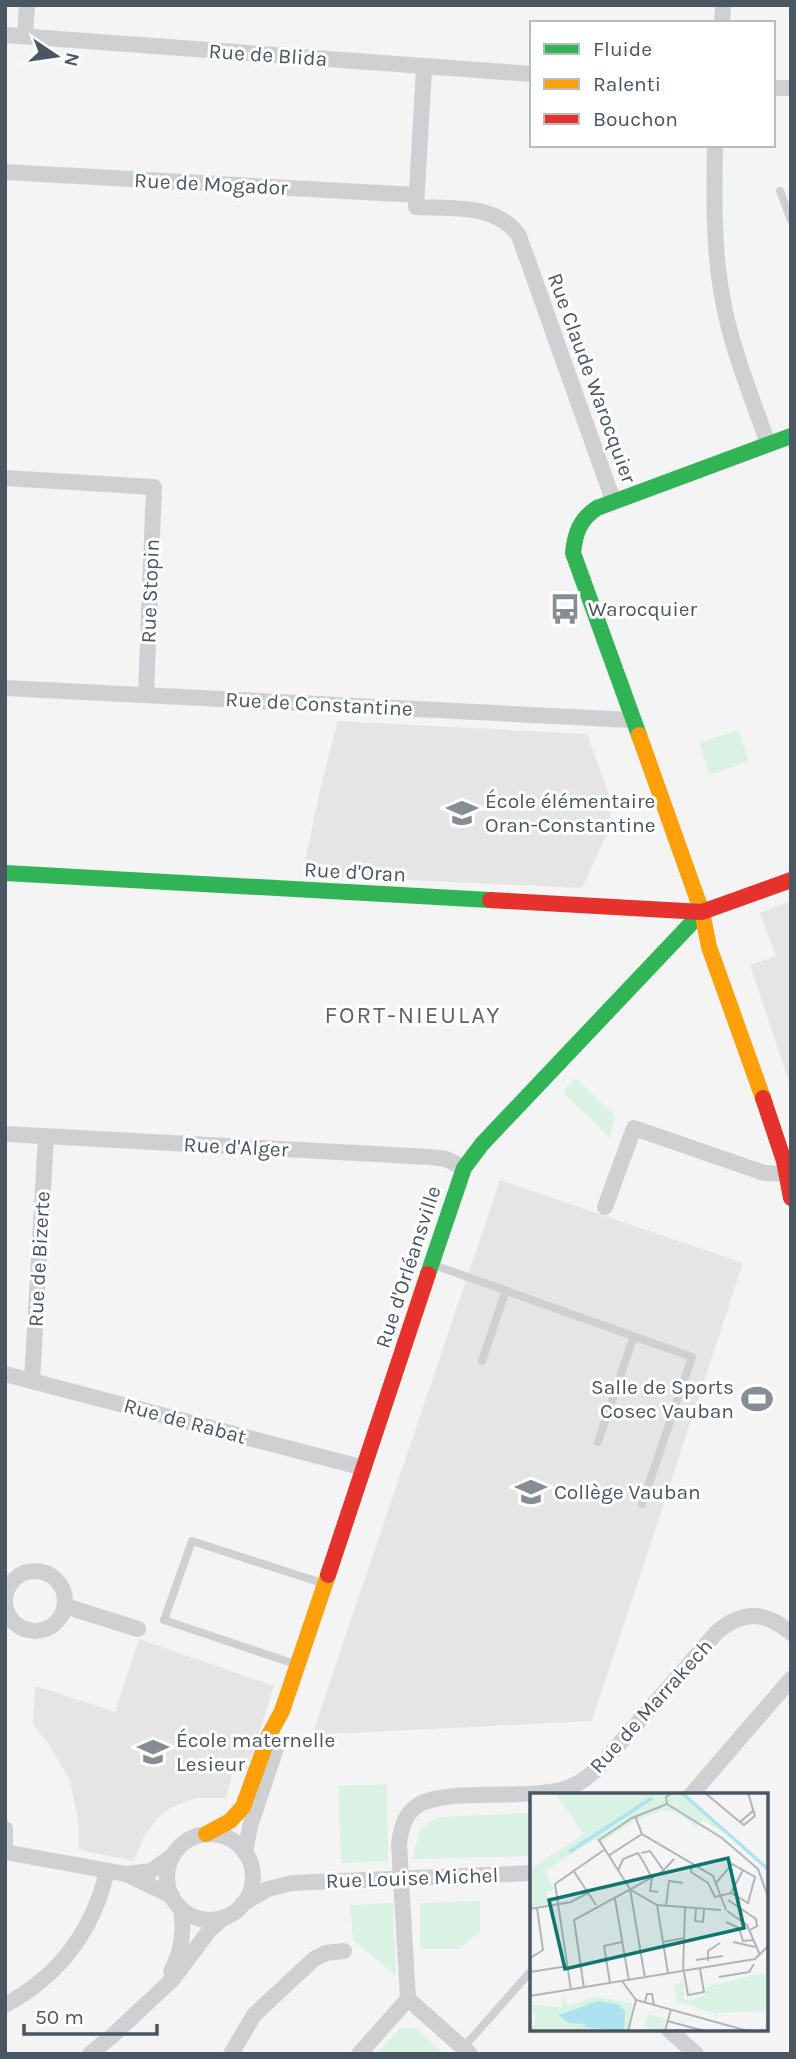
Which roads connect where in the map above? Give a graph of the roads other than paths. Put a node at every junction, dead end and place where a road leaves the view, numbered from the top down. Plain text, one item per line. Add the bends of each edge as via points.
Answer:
1 (26, 5) edge
2 (5, 35) edge
3 (25, 36) junction
4 (424, 68) junction
5 (530, 74) edge
6 (715, 147) edge
7 (5, 172) edge
8 (780, 191) dead end
9 (416, 195) junction
10 (791, 220) edge
11 (791, 436) edge
12 (768, 444) junction
13 (5, 478) edge
14 (613, 500) junction
15 (5, 688) edge
16 (146, 695) junction
17 (632, 720) junction
18 (5, 873) edge
19 (791, 880) edge
20 (702, 912) junction
21 (5, 1134) edge
22 (46, 1136) junction
23 (464, 1168) junction
24 (789, 1173) edge
25 (791, 1198) edge
26 (605, 1207) dead end
27 (432, 1264) junction
28 (506, 1290) junction
29 (634, 1336) junction
30 (482, 1361) dead end
31 (5, 1374) edge
32 (32, 1381) junction
33 (597, 1442) dead end
34 (364, 1468) junction
35 (642, 1504) dead end
36 (325, 1584) junction
37 (65, 1606) dead end
38 (138, 1629) dead end
39 (791, 1633) edge
40 (298, 1665) junction
41 (791, 1679) edge
42 (282, 1711) junction
43 (544, 1793) edge
44 (693, 1793) edge
45 (530, 1794) edge
46 (5, 1829) edge
47 (206, 1834) junction
48 (5, 1844) edge
49 (5, 1852) edge
50 (172, 1856) junction
51 (248, 1858) junction
52 (107, 1871) junction
53 (530, 1873) edge
54 (126, 1874) junction
55 (401, 1879) junction
56 (292, 1884) junction
57 (176, 1902) junction
58 (242, 1904) junction
59 (224, 1917) junction
60 (344, 1951) dead end
61 (530, 1972) edge
62 (408, 1999) junction
63 (149, 2001) junction
64 (5, 2006) edge
65 (670, 2031) edge
66 (467, 2051) edge
67 (90, 2054) edge
68 (231, 2054) edge
69 (359, 2054) edge
70 (696, 2054) edge

1 - 3 street
2 - 3 street, Rue de Blida
3 - 4 street, Rue de Blida
4 - 5 street, Rue de Blida
4 - 9 street
6 - 12 street via 714,232 723,300
7 - 9 street, Rue de Mogador
8 - 10 lane
9 - 14 street, Rue Claude Warocquier via 416,207 487,212 507,221 519,236
11 - 12 street
12 - 14 street
13 - 16 street, Rue Stopin via 154,487
14 - 17 street, Rue Claude Warocquier via 580,522 573,553
15 - 16 street, Rue de Constantine
16 - 17 street, Rue de Constantine
17 - 20 street, Rue Claude Warocquier
18 - 20 street, Rue d'Oran
19 - 20 street
20 - 23 street, Rue d'Orléansville
20 - 24 street, Rue Claude Warocquier via 709,947
21 - 22 street, Rue d'Alger
22 - 23 street, Rue d'Alger via 430,1157
22 - 32 street, Rue de Bizerte
23 - 27 street, Rue d'Orléansville
24 - 25 street, Rue Claude Warocquier
24 - 26 street via 764,1173 634,1128
27 - 28 lane
27 - 34 street, Rue d'Orléansville
28 - 29 lane
28 - 30 lane
29 - 33 lane
29 - 35 lane via 692,1357
31 - 32 street, Rue de Rabat
32 - 34 street, Rue de Rabat
34 - 36 street, Rue d'Orléansville
36 - 40 street, Rue d'Orléansville
36 - 40 lane via 192,1541 164,1620
37 - 38 street
39 - 43 street, Rue de Marrakech via 778,1622 759,1616 727,1623 599,1768 580,1783
40 - 42 street, Rue d'Orléansville
41 - 44 street
42 - 47 street, Rue d'Orléansville via 243,1807 230,1821
42 - 51 street, Rue d'Orléansville via 277,1744 249,1832
45 - 55 street, Rue de Marrakech via 434,1799 415,1807 400,1833
46 - 48 street
47 - 50 street via 186,1841
47 - 51 street via 228,1838
49 - 52 street
50 - 54 street via 151,1871
50 - 57 street via 167,1876
51 - 56 street, Rue Louise Michel via 269,1877
51 - 58 street via 251,1887
52 - 54 street
52 - 64 street via 93,1914 71,1953 41,1982
53 - 55 street, Rue Louise Michel
54 - 57 street
55 - 56 street, Rue Louise Michel
55 - 62 street
56 - 58 street, Rue Louise Michel via 268,1889
57 - 59 street via 189,1914 204,1919
57 - 63 street via 183,1925 180,1953
58 - 59 street
59 - 63 street
60 - 68 street via 320,1955 303,1968 254,2015
61 - 66 lane
62 - 66 street
62 - 69 street
63 - 67 street
65 - 70 street

